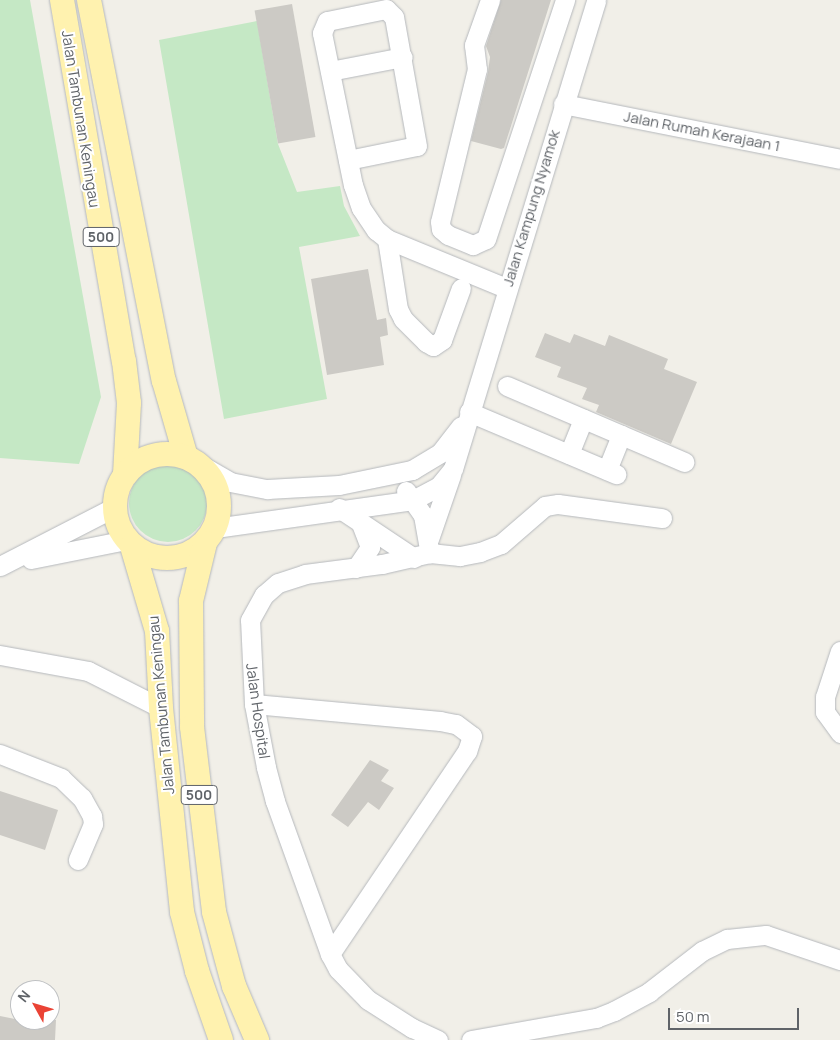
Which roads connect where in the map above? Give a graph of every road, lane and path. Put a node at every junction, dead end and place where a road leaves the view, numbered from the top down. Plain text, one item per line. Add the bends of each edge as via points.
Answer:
1 (62, 0) edge
2 (89, 0) edge
3 (490, 0) edge
4 (565, 0) edge
5 (596, 0) edge
6 (403, 57) junction
7 (330, 71) junction
8 (563, 104) junction
9 (840, 159) edge
10 (348, 160) junction
11 (388, 239) junction
12 (460, 288) dead end
13 (506, 288) junction
14 (507, 386) dead end
15 (468, 414) junction
16 (583, 419) junction
17 (621, 435) junction
18 (569, 454) junction
19 (194, 461) junction
20 (684, 462) dead end
21 (453, 469) junction
22 (125, 475) junction
23 (392, 476) junction
24 (413, 500) junction
25 (115, 507) junction
26 (339, 508) junction
27 (662, 518) dead end
28 (361, 523) junction
29 (210, 536) junction
30 (129, 543) junction
31 (424, 550) junction
32 (4, 565) edge
33 (356, 568) junction
34 (840, 650) edge
35 (0, 655) edge
36 (254, 704) junction
37 (161, 708) junction
38 (840, 733) edge
39 (0, 754) edge
40 (78, 860) dead end
41 (330, 954) junction
42 (840, 960) edge
43 (221, 1040) edge
44 (257, 1040) edge
45 (438, 1040) edge
46 (471, 1040) edge

1 - 22 main road, Jalan Tambunan Keningau / 500 via 124,361 129,403
2 - 19 main road, Jalan Tambunan Keningau / 500 via 164,381
3 - 4 street via 474,44 477,69 440,222 441,229 448,235 473,245 486,239
5 - 8 street, Jalan Kampung Nyamok
6 - 7 street
6 - 7 street via 394,17 386,9 327,21 322,33
6 - 10 street via 417,146
7 - 10 street
8 - 9 street, Jalan Rumah Kerajaan 1
8 - 13 street, Jalan Kampung Nyamok
10 - 11 street via 353,185 368,220
11 - 12 street via 398,309 403,319 432,346 442,340
11 - 13 street
13 - 15 street, Jalan Kampung Nyamok
14 - 16 street
15 - 18 street
15 - 21 street, Jalan Kampung Nyamok
15 - 23 street, Jalan Kampung Nyamok via 440,453 412,470
16 - 17 street
16 - 18 street
17 - 18 street via 612,472
17 - 20 street
19 - 22 main road via 170,453 153,456 138,463
19 - 23 street, Jalan Kampung Nyamok via 230,482 267,489 339,485
19 - 29 main road, 500 via 212,478 219,494 220,512
21 - 24 street, Jalan Kampung Nyamok via 439,486
21 - 31 street
22 - 25 main road, 500
23 - 24 street
24 - 26 street, Jalan Kampung Nyamok
24 - 31 street via 423,515
25 - 30 main road, 500 via 118,524
25 - 32 street
26 - 28 street
26 - 29 street, Jalan Kampung Nyamok
27 - 31 street via 558,504 546,506 501,544 480,552 460,556
28 - 31 street
28 - 33 street via 370,548
29 - 30 main road via 177,558 146,554
29 - 44 main road, Jalan Tambunan Keningau / 500 via 191,601 192,727 214,912 234,986
30 - 32 street
30 - 37 main road, Jalan Tambunan Keningau / 500 via 157,630
31 - 33 street, Jalan Hospital
33 - 36 street, Jalan Hospital via 305,574 278,583 264,595 250,620
34 - 38 street via 825,697 825,712
35 - 37 street via 88,671
36 - 41 street, Jalan Hospital via 274,802
36 - 41 street via 440,721 456,724 472,736 467,751
37 - 43 main road, Jalan Tambunan Keningau / 500 via 182,912 197,971
39 - 40 street via 61,778 82,798 93,824
41 - 45 street, Jalan Hospital via 338,969 368,1000
42 - 46 street via 766,935 727,939 702,951 649,992 614,1011 596,1018

